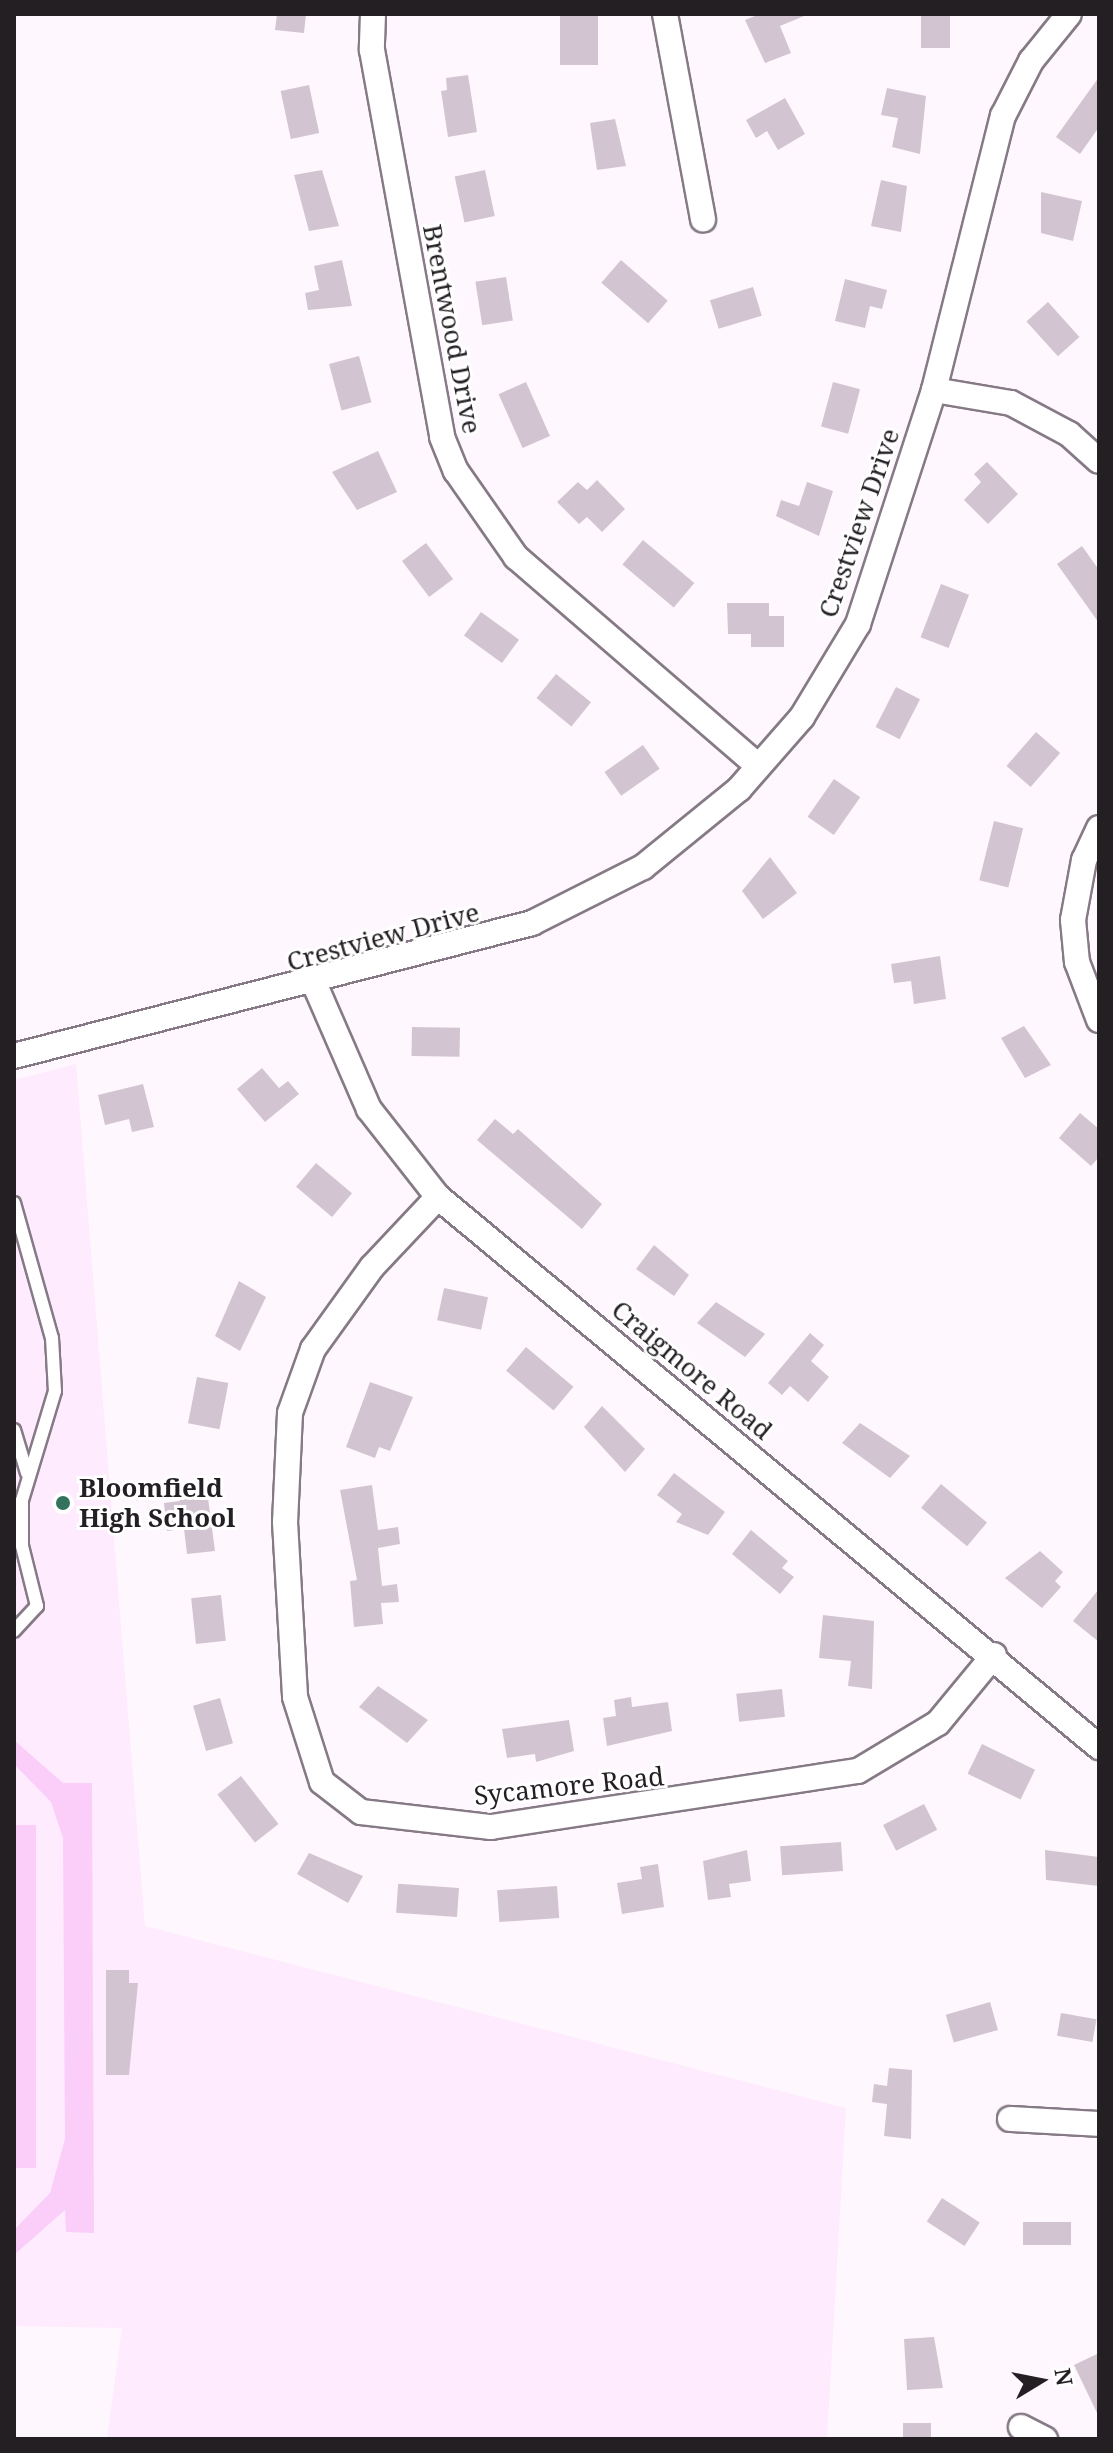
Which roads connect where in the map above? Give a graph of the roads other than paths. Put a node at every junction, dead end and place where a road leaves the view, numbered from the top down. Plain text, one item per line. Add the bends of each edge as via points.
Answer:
1 (373, 14) edge
2 (665, 14) edge
3 (1061, 17) edge
4 (703, 220) dead end
5 (934, 390) junction
6 (1099, 461) edge
7 (758, 766) junction
8 (1099, 828) edge
9 (315, 985) junction
10 (1099, 1020) edge
11 (14, 1056) edge
12 (438, 1197) junction
13 (14, 1203) edge
14 (14, 1430) edge
15 (27, 1475) junction
16 (14, 1631) edge
17 (994, 1655) junction
18 (1099, 1747) edge
19 (1010, 2119) dead end
20 (1099, 2124) edge
21 (1021, 2427) dead end
22 (1045, 2439) edge

1 - 7 street, Brentwood Drive via 372,50 439,421 456,471 516,557
2 - 4 street
3 - 5 street, Crestview Drive via 1003,116
5 - 6 street via 1023,408
5 - 7 street, Crestview Drive via 858,624 802,717
7 - 9 street, Crestview Drive via 684,837 578,904 486,940
8 - 10 street via 1084,860 1073,920 1077,962
9 - 11 street, Crestview Drive
9 - 12 street, Craigmore Road via 369,1109
12 - 17 street, Craigmore Road
12 - 17 street, Sycamore Road via 372,1267 313,1349 290,1413 285,1522 294,1683 305,1747 322,1782 361,1812 491,1827 844,1774 938,1723
13 - 15 lane via 52,1338 55,1391
14 - 15 lane
15 - 16 lane via 20,1524 37,1597 33,1613
17 - 18 street, Craigmore Road
19 - 20 street
21 - 22 street

